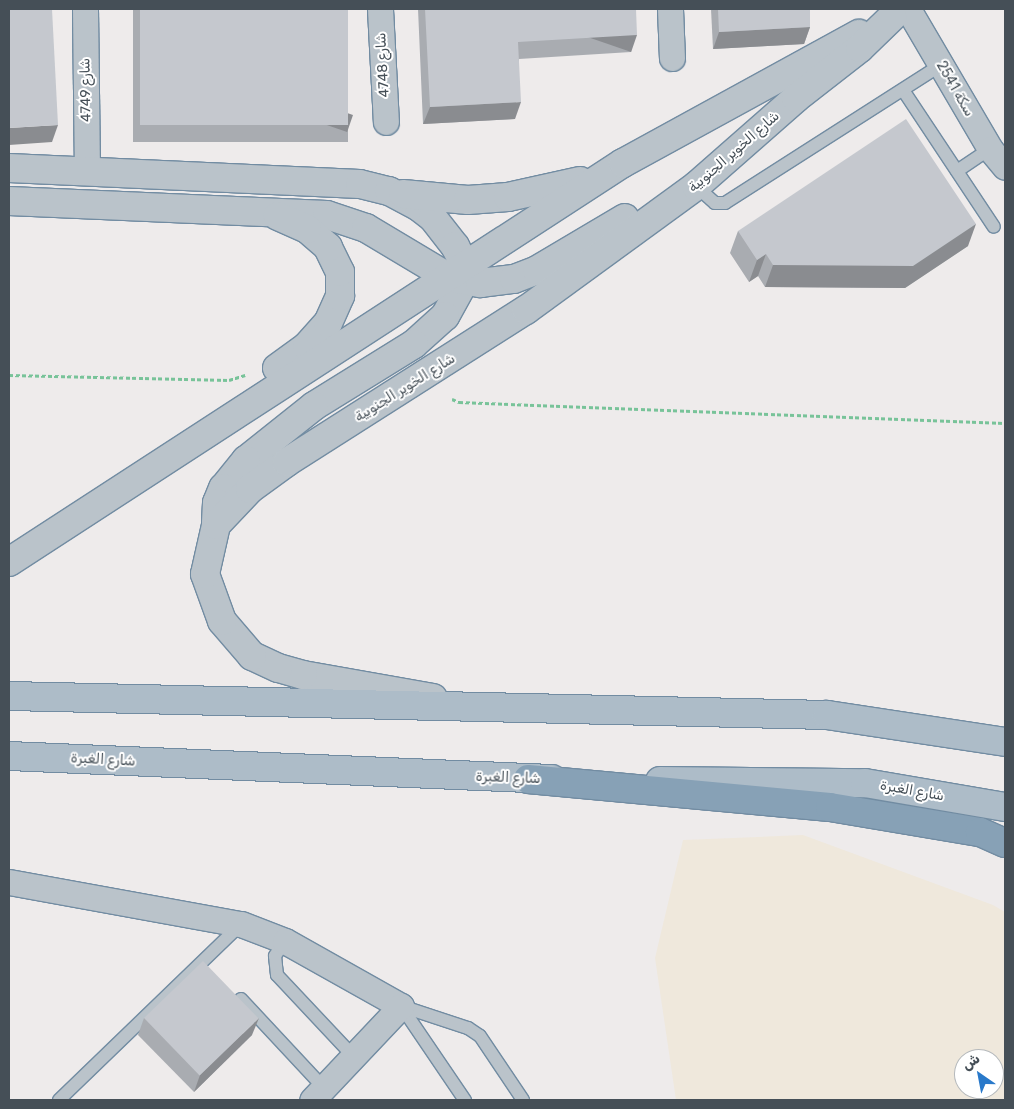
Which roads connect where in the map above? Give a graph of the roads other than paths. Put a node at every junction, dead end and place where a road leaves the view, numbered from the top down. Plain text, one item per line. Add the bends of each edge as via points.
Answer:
1 (85, 9) edge
2 (380, 9) edge
3 (670, 9) edge
4 (901, 12) edge
5 (672, 58) dead end
6 (941, 66) junction
7 (903, 90) junction
8 (796, 98) junction
9 (386, 122) dead end
10 (997, 158) edge
11 (623, 163) junction
12 (9, 168) edge
13 (87, 171) junction
14 (957, 171) junction
15 (696, 186) junction
16 (389, 191) junction
17 (9, 201) edge
18 (254, 211) junction
19 (994, 227) dead end
20 (459, 275) junction
21 (85, 514) junction
22 (216, 525) junction
23 (9, 562) edge
24 (9, 696) edge
25 (478, 706) junction
26 (1005, 742) edge
27 (9, 756) edge
28 (528, 779) junction
29 (1005, 807) edge
30 (1005, 842) edge
31 (9, 882) edge
32 (241, 924) junction
33 (285, 941) junction
34 (241, 999) edge
35 (401, 1006) junction
36 (354, 1057) junction
37 (318, 1094) edge
38 (59, 1100) edge
39 (465, 1100) edge
40 (523, 1100) edge

1 - 13 street, 4749 شارع
2 - 9 street, 4748 شارع
3 - 5 street
4 - 6 street, سكة 2541
4 - 8 street, شارع الخوير الجنوبية
4 - 11 street
6 - 7 lane
6 - 10 street, سكة 2541
7 - 14 lane
7 - 15 lane via 725,203 715,203
8 - 15 street, شارع الخوير الجنوبية
8 - 20 street via 622,220 560,259 514,279
10 - 14 lane
11 - 16 street via 586,179 508,197 458,199
11 - 20 street
12 - 13 street
13 - 16 street via 342,181
14 - 19 lane
15 - 22 street, شارع الخوير الجنوبية via 526,310 286,462 250,489
16 - 20 street via 433,218 449,237
17 - 18 street
18 - 20 street via 327,215 346,220
18 - 21 street via 282,217 307,229 328,247 340,272 340,296 328,323 307,346 121,476
20 - 21 street
20 - 22 street via 445,316 414,344 314,406 246,460 223,488 217,503
21 - 23 street
22 - 25 street via 205,574 222,620 252,656 303,675
24 - 25 main road
25 - 26 main road via 827,715
27 - 28 main road, شارع الغبرة
28 - 29 main road, شارع الغبرة via 865,783
28 - 30 highway via 830,807 980,832
31 - 32 street
32 - 33 street
32 - 38 lane
33 - 35 street
33 - 36 lane via 275,956 277,975
34 - 37 lane
35 - 36 street
35 - 39 lane
35 - 40 lane via 468,1028 480,1036
36 - 37 street

